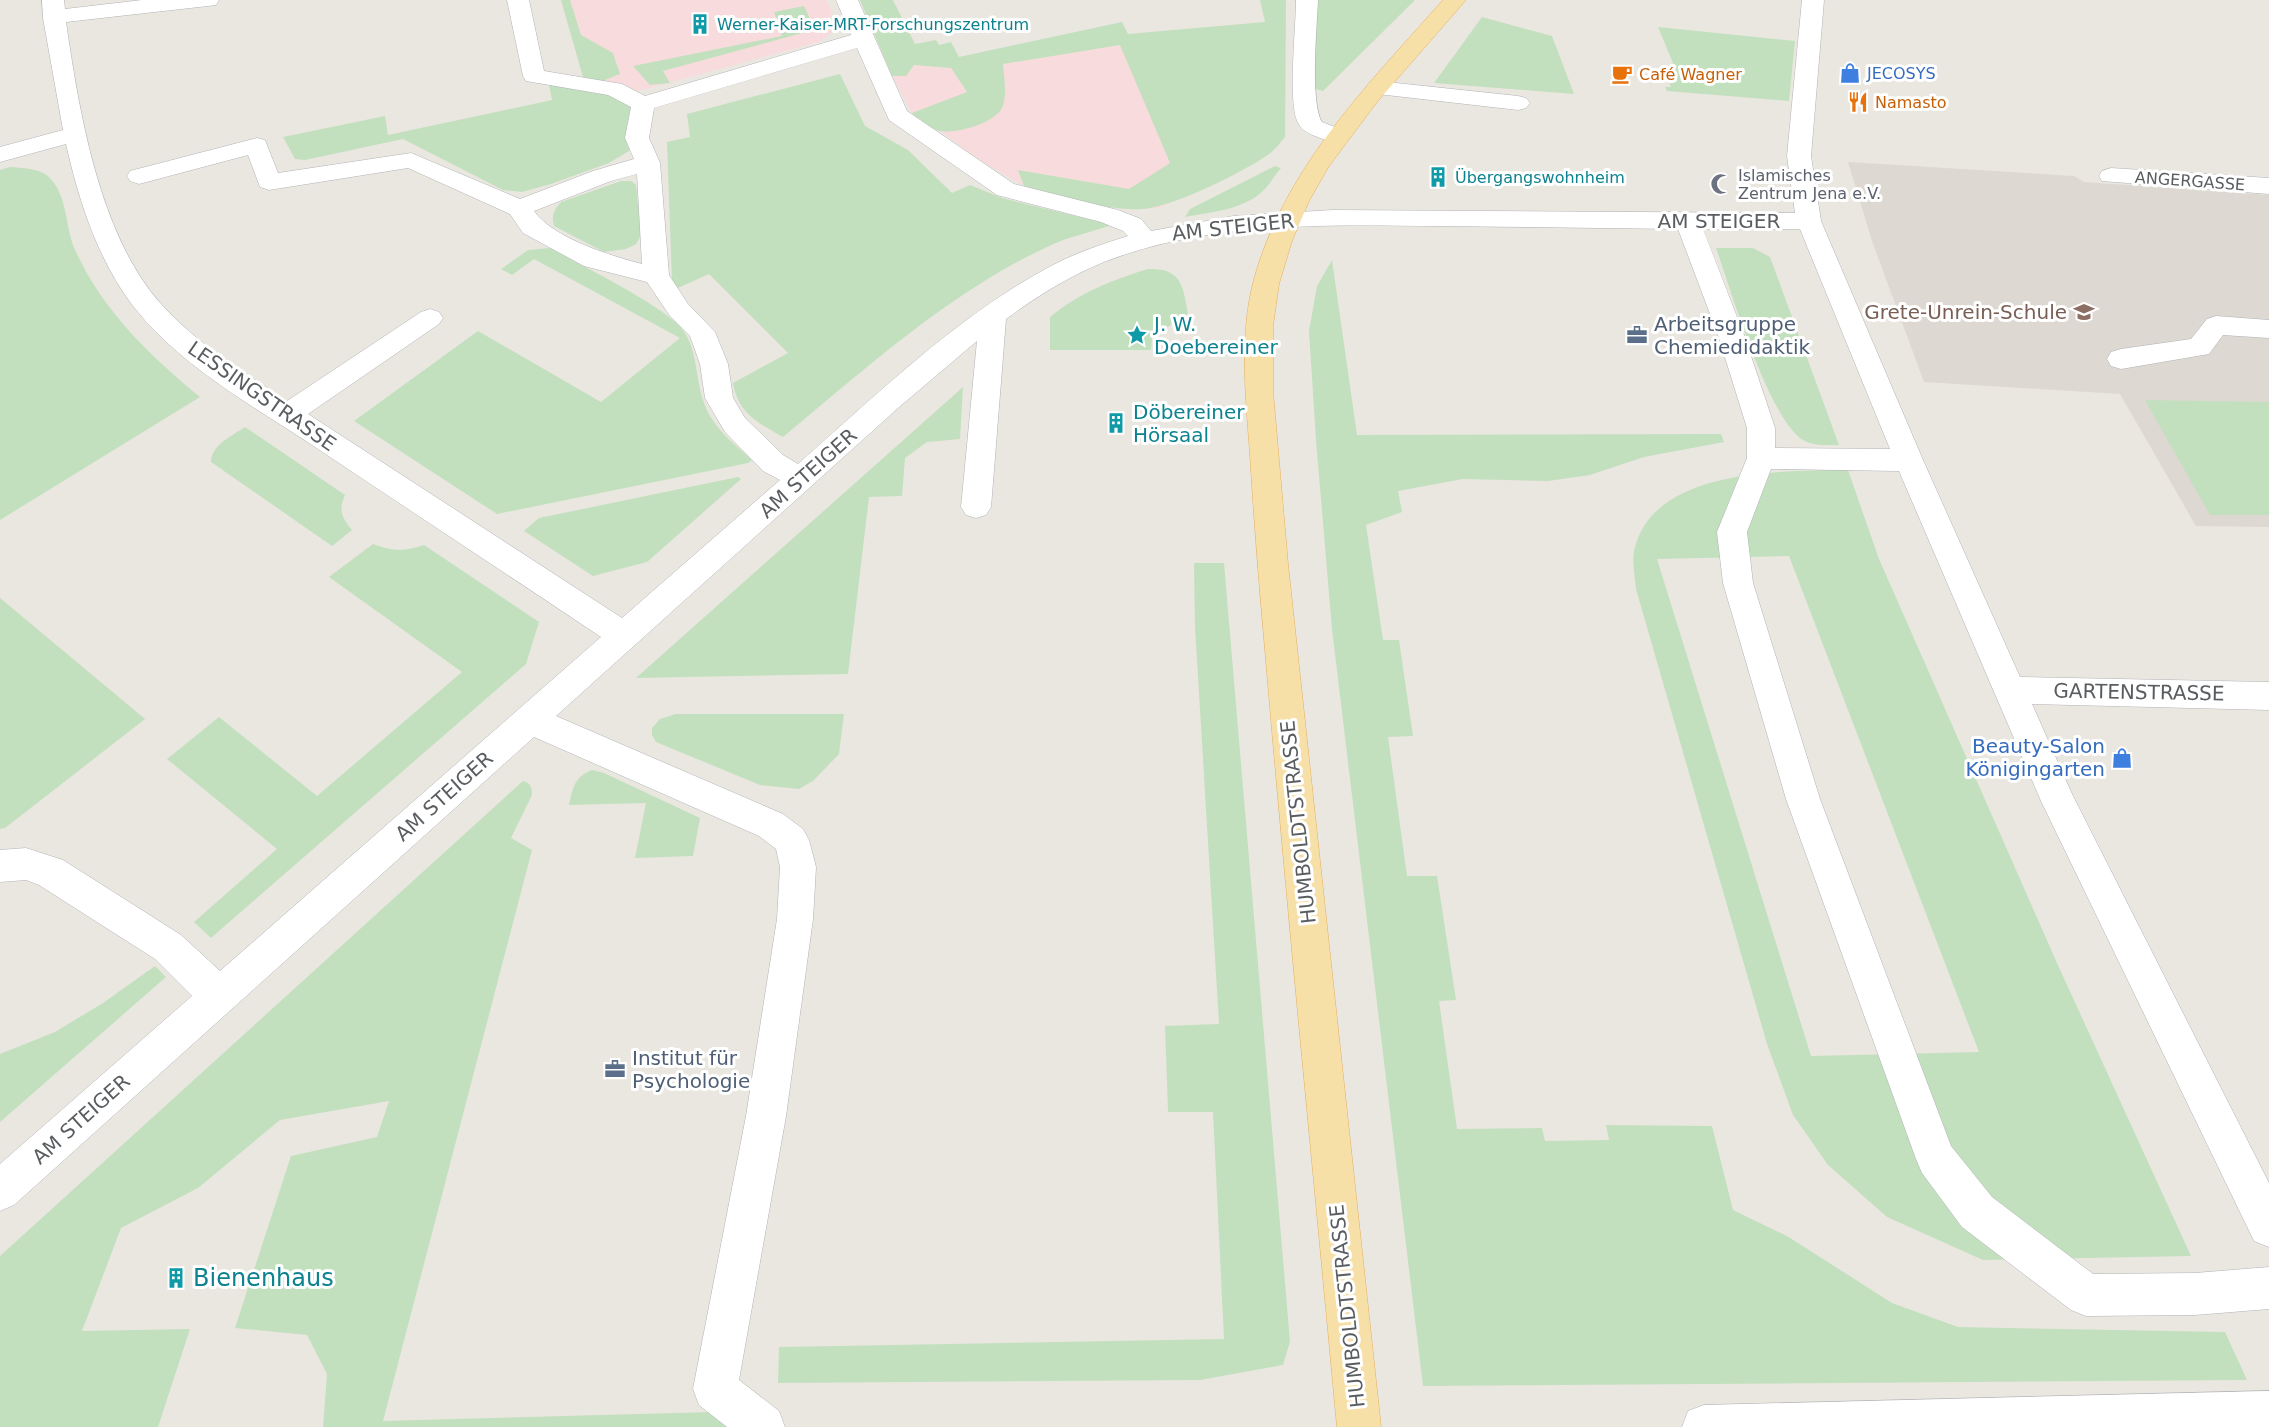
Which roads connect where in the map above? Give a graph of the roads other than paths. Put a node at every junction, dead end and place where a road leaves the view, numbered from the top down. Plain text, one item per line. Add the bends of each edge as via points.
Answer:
1 (208, 0) edge
2 (518, 0) edge
3 (847, 0) edge
4 (1307, 0) edge
5 (1455, 0) edge
6 (1813, 0) edge
7 (53, 9) edge
8 (862, 39) junction
9 (1377, 88) junction
10 (1518, 103) dead end
11 (643, 104) junction
12 (75, 134) junction
13 (1337, 136) junction
14 (0, 155) edge
15 (648, 163) junction
16 (139, 176) dead end
17 (2111, 176) dead end
18 (2269, 186) edge
19 (519, 208) junction
20 (1287, 220) junction
21 (1809, 221) junction
22 (1688, 222) junction
23 (1144, 239) junction
24 (656, 276) junction
25 (993, 315) junction
26 (430, 318) dead end
27 (2269, 329) edge
28 (2121, 359) dead end
29 (286, 415) junction
30 (1761, 458) junction
31 (1909, 460) junction
32 (801, 479) junction
33 (976, 507) dead end
34 (624, 636) junction
35 (2008, 690) junction
36 (2269, 696) edge
37 (530, 720) junction
38 (0, 866) edge
39 (219, 996) junction
40 (0, 1191) edge
41 (2269, 1226) edge
42 (2269, 1288) edge
43 (2269, 1413) edge
44 (763, 1427) edge
45 (1359, 1427) edge
46 (1704, 1427) edge

1 - 7 street via 84,12
2 - 11 street via 534,76 614,90
3 - 8 street
4 - 13 street via 1308,120
5 - 9 main road, HUMBOLDTSTRASSE
6 - 21 street via 1799,156
7 - 12 street, LESSINGSTRASSE
8 - 11 street
8 - 23 street via 897,115 1006,190 1109,216 1132,225
9 - 10 street
9 - 13 main road, HUMBOLDTSTRASSE
11 - 15 street via 637,138
12 - 14 street
12 - 29 street, LESSINGSTRASSE via 107,235 136,290 162,322 204,360
13 - 20 main road, HUMBOLDTSTRASSE
15 - 19 street
15 - 24 street
16 - 19 street via 257,146 269,182 411,160
17 - 18 street, ANGERGASSE
19 - 24 street via 532,227 593,260
20 - 22 street, AM STEIGER
20 - 23 street, AM STEIGER
20 - 45 main road, HUMBOLDTSTRASSE via 1264,294 1258,385 1273,572
21 - 22 street, AM STEIGER
21 - 31 street
22 - 30 street via 1761,428
23 - 25 street, AM STEIGER via 1043,281
24 - 32 street via 679,310 702,332 714,364 719,398 735,425 773,463
25 - 32 street, AM STEIGER
25 - 33 street
26 - 29 street
27 - 28 street via 2216,325 2199,347
29 - 34 street, LESSINGSTRASSE
30 - 31 street
30 - 42 street via 1732,532 1738,583 1803,799 1936,1159 1977,1212 2086,1295 2195,1294
31 - 35 street
32 - 34 street, AM STEIGER
34 - 37 street, AM STEIGER
35 - 36 street, GARTENSTRASSE
35 - 41 street via 2058,801
37 - 39 street, AM STEIGER
37 - 44 street via 771,825 791,840 798,867 795,919 766,1116 715,1389
38 - 39 street via 26,864 50,872 168,947
39 - 40 street, AM STEIGER
43 - 46 street

